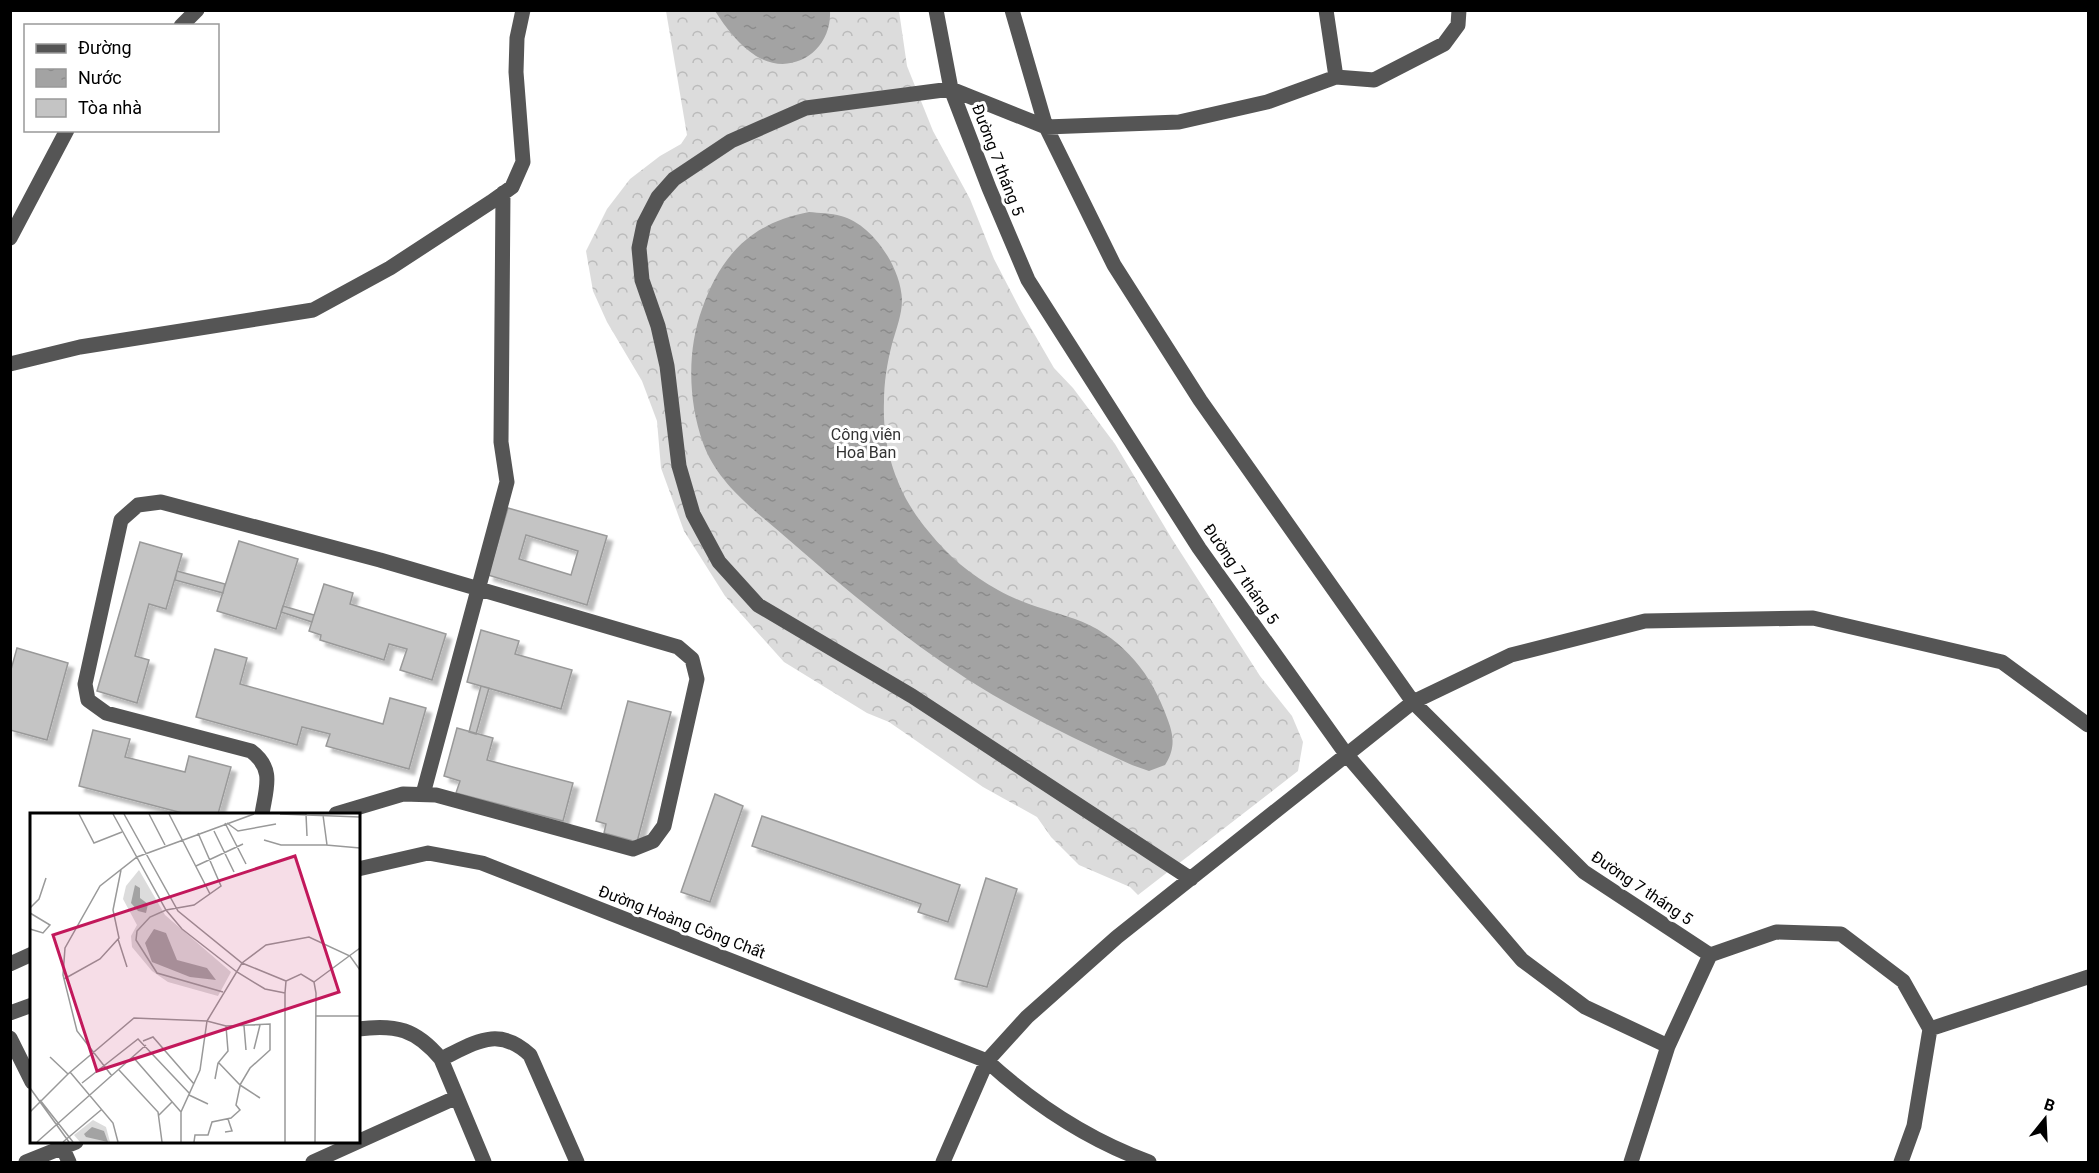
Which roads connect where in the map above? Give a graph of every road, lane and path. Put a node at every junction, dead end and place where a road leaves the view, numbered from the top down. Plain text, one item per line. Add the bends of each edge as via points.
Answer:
1 (197, 10) edge
2 (524, 10) edge
3 (936, 10) edge
4 (1012, 10) edge
5 (1326, 10) edge
6 (1459, 10) edge
7 (183, 24) edge
8 (1336, 77) junction
9 (951, 88) junction
10 (1046, 127) junction
11 (66, 132) edge
12 (503, 193) junction
13 (10, 238) edge
14 (10, 364) edge
15 (477, 590) junction
16 (1413, 702) junction
17 (2088, 725) edge
18 (1346, 754) junction
19 (423, 794) junction
20 (262, 813) edge
21 (339, 813) edge
22 (360, 868) edge
23 (1191, 879) junction
24 (30, 955) edge
25 (1710, 955) junction
26 (10, 964) edge
27 (2088, 977) edge
28 (30, 1006) edge
29 (10, 1013) edge
30 (360, 1029) edge
31 (1930, 1029) junction
32 (10, 1038) edge
33 (1668, 1046) junction
34 (441, 1059) junction
35 (987, 1061) junction
36 (30, 1078) edge
37 (455, 1098) junction
38 (360, 1142) edge
39 (66, 1143) edge
40 (357, 1143) edge
41 (1126, 1158) edge
42 (27, 1162) edge
43 (69, 1162) edge
44 (316, 1162) edge
45 (484, 1162) edge
46 (577, 1162) edge
47 (943, 1162) edge
48 (1149, 1162) edge
49 (1631, 1162) edge
50 (1901, 1162) edge

1 - 7 street
2 - 12 street via 517,38 516,72 523,162 512,187
3 - 9 street, Đường 7 tháng 5
4 - 10 street, Đường 7 tháng 5
5 - 8 street
6 - 8 street via 1458,25 1444,44 1374,81
8 - 10 street via 1267,102 1179,122
9 - 10 street
9 - 18 street, Đường 7 tháng 5 via 1028,280 1199,548
9 - 23 street via 806,108 731,141 674,180 658,197 644,224 639,248 642,280 667,366 684,485 693,514 719,562 758,605 912,696
10 - 16 street, Đường 7 tháng 5 via 1126,284 1268,498
11 - 13 street
12 - 14 street via 390,268 313,310 80,347
12 - 15 street via 501,442 507,482
15 - 19 street
15 - 19 street via 678,647 692,659 697,679 664,826 653,841 633,849
15 - 20 street via 161,502 138,505 121,520 85,684 88,700 106,713 251,751 263,760 268,771
16 - 17 street via 1511,655 1645,621 1812,618 2002,662
16 - 18 street
16 - 25 street, Đường 7 tháng 5 via 1584,872
18 - 23 street
18 - 33 street, Đường 7 tháng 5 via 1522,960 1585,1007
19 - 21 street via 403,794
22 - 35 street, Đường Hoàng Công Chất via 428,853 482,863
23 - 35 street via 1027,1017
24 - 26 street
25 - 31 street via 1776,932 1841,934 1903,981
25 - 33 street
27 - 31 street
28 - 29 street
30 - 34 street via 384,1026 405,1030 429,1044
31 - 50 street via 1914,1126
32 - 36 street
33 - 49 street
34 - 37 street
34 - 46 street via 481,1040 500,1037 517,1043 530,1054
35 - 41 street, Đường Hoàng Công Chất via 1024,1093
35 - 47 street
37 - 38 street
37 - 45 street
39 - 42 street
39 - 43 street
40 - 44 street
41 - 48 street, Đường Hoàng Công Chất

